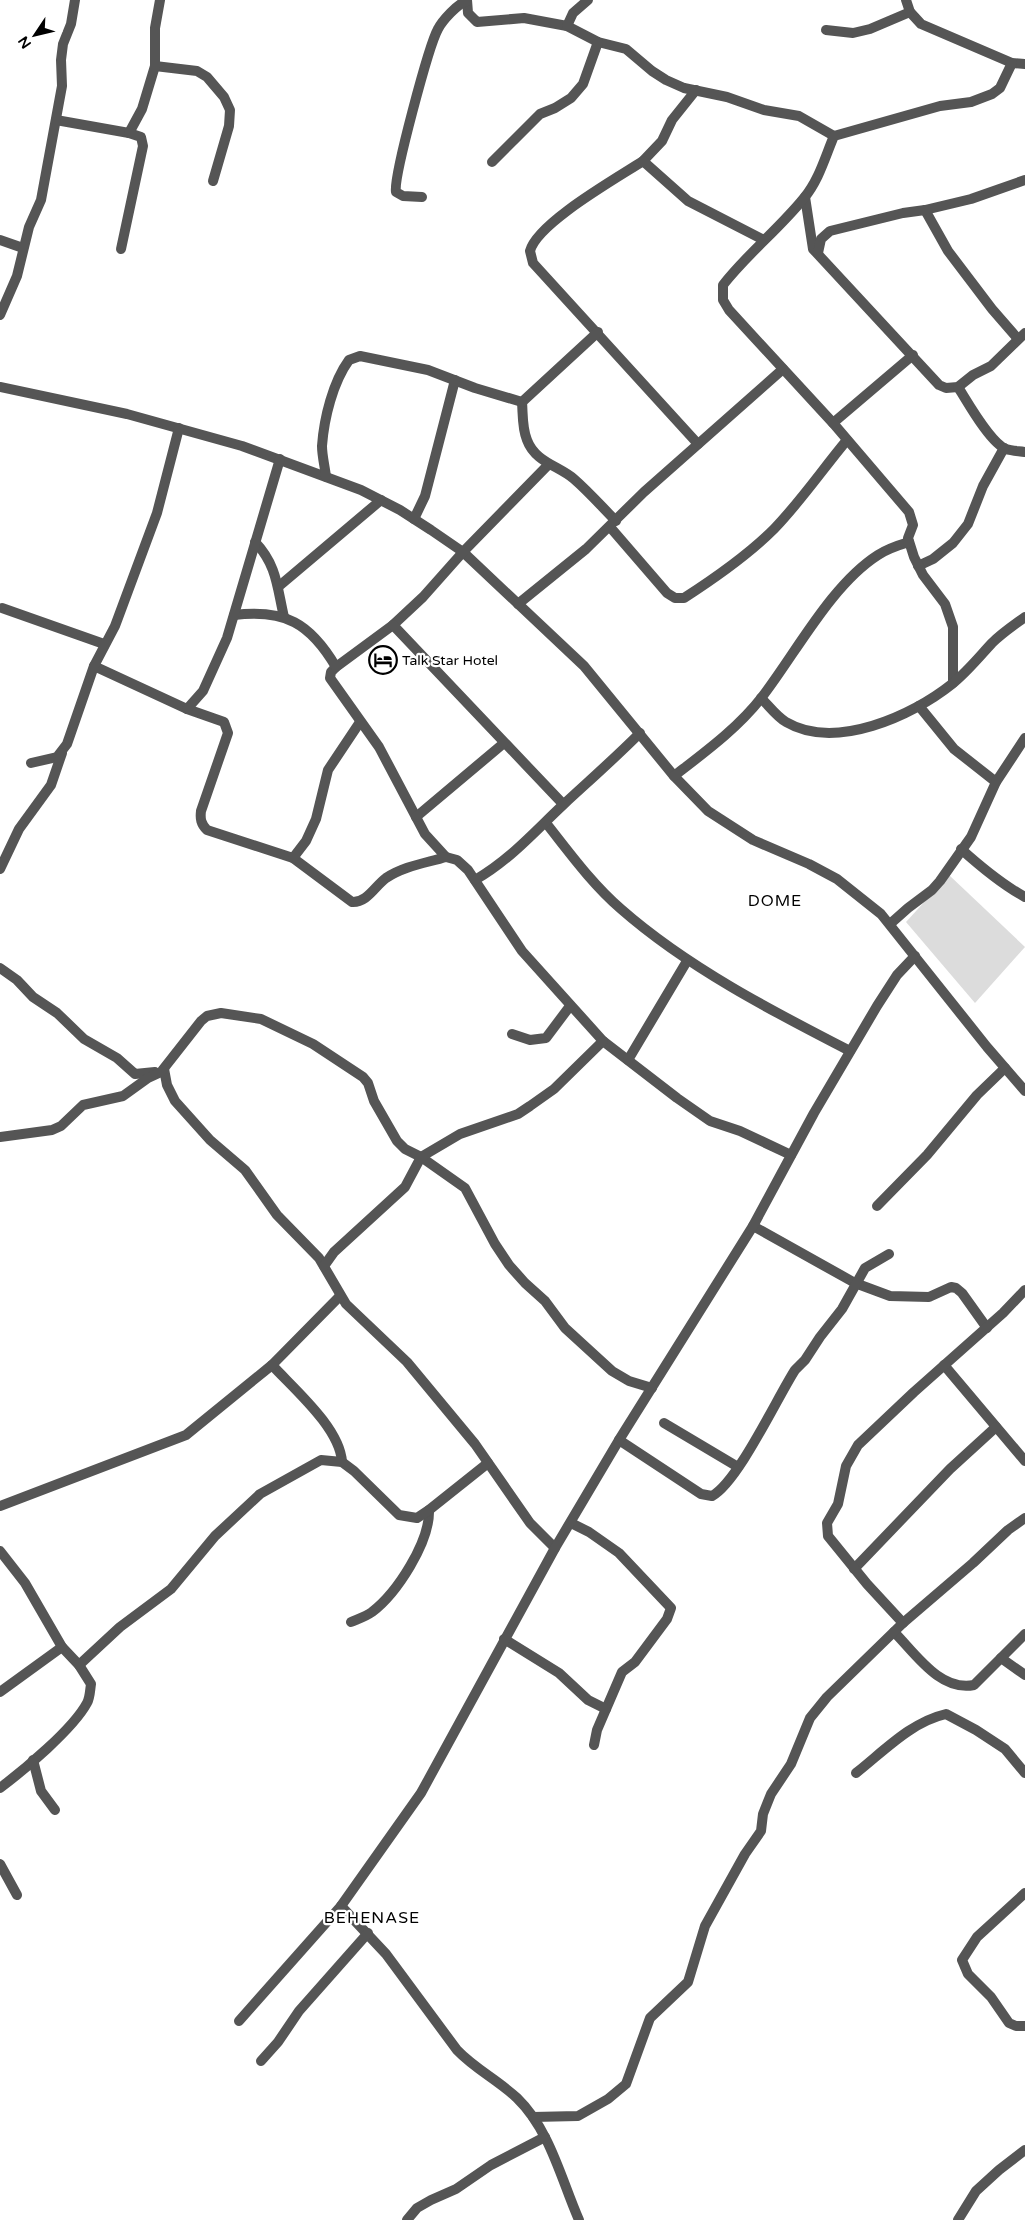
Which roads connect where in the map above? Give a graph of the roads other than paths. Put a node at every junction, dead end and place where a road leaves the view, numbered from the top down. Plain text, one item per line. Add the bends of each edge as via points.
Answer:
1 (75, 0) edge
2 (160, 0) edge
3 (467, 0) edge
4 (588, 0) edge
5 (906, 0) edge
6 (910, 12) junction
7 (567, 26) junction
8 (826, 30) dead end
9 (598, 42) junction
10 (1012, 63) junction
11 (1025, 64) edge
12 (155, 66) junction
13 (696, 90) junction
14 (56, 120) junction
15 (129, 133) junction
16 (834, 136) junction
17 (643, 161) junction
18 (492, 162) dead end
19 (1025, 180) edge
20 (213, 181) dead end
21 (422, 197) dead end
22 (805, 197) junction
23 (925, 210) junction
24 (0, 240) edge
25 (764, 240) junction
26 (23, 248) junction
27 (121, 249) dead end
28 (818, 253) junction
29 (0, 315) edge
30 (598, 332) junction
31 (1022, 336) edge
32 (913, 355) junction
33 (783, 369) junction
34 (455, 380) junction
35 (0, 387) edge
36 (958, 387) junction
37 (522, 402) junction
38 (833, 424) junction
39 (179, 428) junction
40 (847, 440) junction
41 (698, 444) junction
42 (1004, 448) junction
43 (1025, 452) edge
44 (280, 459) junction
45 (548, 465) junction
46 (326, 477) junction
47 (381, 500) junction
48 (414, 519) junction
49 (613, 524) junction
50 (255, 542) junction
51 (910, 542) junction
52 (463, 552) junction
53 (918, 566) junction
54 (278, 587) junction
55 (518, 604) junction
56 (2, 608) dead end
57 (234, 615) junction
58 (284, 617) junction
59 (1025, 617) edge
60 (393, 625) junction
61 (104, 644) junction
62 (94, 666) junction
63 (336, 667) junction
64 (952, 683) junction
65 (761, 698) junction
66 (919, 706) junction
67 (187, 709) junction
68 (360, 722) junction
69 (640, 733) junction
70 (1025, 738) edge
71 (504, 743) junction
72 (62, 752) junction
73 (31, 763) dead end
74 (674, 776) junction
75 (996, 782) junction
76 (563, 804) junction
77 (416, 817) junction
78 (546, 823) junction
79 (961, 849) junction
80 (446, 857) junction
81 (293, 858) junction
82 (0, 869) edge
83 (475, 880) junction
84 (1025, 897) edge
85 (890, 924) junction
86 (915, 956) junction
87 (687, 961) junction
88 (0, 968) edge
89 (570, 1006) junction
90 (512, 1034) dead end
91 (603, 1041) junction
92 (850, 1052) junction
93 (628, 1060) junction
94 (1005, 1068) junction
95 (162, 1070) junction
96 (1025, 1091) edge
97 (0, 1137) edge
98 (791, 1154) junction
99 (421, 1156) junction
100 (877, 1206) dead end
101 (754, 1226) junction
102 (889, 1254) dead end
103 (324, 1266) junction
104 (855, 1283) junction
105 (1025, 1290) edge
106 (340, 1296) junction
107 (987, 1328) junction
108 (272, 1365) junction
109 (944, 1365) junction
110 (652, 1388) junction
111 (664, 1423) dead end
112 (996, 1427) junction
113 (619, 1440) junction
114 (1025, 1461) edge
115 (342, 1462) junction
116 (488, 1462) junction
117 (738, 1467) junction
118 (0, 1506) edge
119 (429, 1510) junction
120 (1025, 1518) edge
121 (571, 1523) junction
122 (555, 1548) junction
123 (0, 1552) edge
124 (854, 1569) junction
125 (351, 1622) dead end
126 (903, 1623) junction
127 (894, 1632) junction
128 (1025, 1634) edge
129 (504, 1639) junction
130 (62, 1647) junction
131 (1002, 1658) junction
132 (79, 1665) junction
133 (1025, 1675) edge
134 (0, 1692) edge
135 (606, 1709) junction
136 (594, 1745) dead end
137 (33, 1760) junction
138 (856, 1773) dead end
139 (1025, 1773) edge
140 (0, 1788) edge
141 (55, 1810) dead end
142 (0, 1864) edge
143 (1025, 1893) edge
144 (17, 1896) dead end
145 (341, 1906) junction
146 (368, 1933) junction
147 (239, 2021) dead end
148 (1025, 2026) edge
149 (261, 2061) dead end
150 (533, 2117) junction
151 (545, 2137) junction
152 (1025, 2150) edge
153 (407, 2220) edge
154 (579, 2220) edge
155 (958, 2220) edge

1 - 14 street via 62,52 62,86
2 - 12 street via 155,28
3 - 7 street via 468,13 477,22 524,18
3 - 21 street via 456,5 436,32 399,165 396,192 403,196
4 - 7 street via 573,12
5 - 6 street
6 - 8 street via 853,33
6 - 10 street via 921,24
7 - 9 street
9 - 13 street via 626,48 666,80
9 - 18 street via 583,84 571,98 540,114
10 - 11 street
10 - 16 street via 1000,88 992,94
12 - 15 street via 142,109
12 - 20 street via 197,71 207,77 224,97 230,110 229,126
13 - 16 street via 736,99 764,110 799,116
13 - 17 street via 672,120 662,141
14 - 15 street
14 - 26 street via 41,200
15 - 27 street via 141,137 144,146
16 - 22 street via 817,179
17 - 25 street via 688,200
17 - 30 street via 556,218 530,251 533,263
19 - 23 street via 971,199
22 - 25 street
22 - 28 street via 809,233 813,249
23 - 28 street via 903,212 830,232 821,239
23 - 31 street via 948,252 992,309
24 - 26 street
25 - 33 street via 723,285 722,294 729,310
26 - 29 street via 17,276
28 - 32 street
30 - 37 street
30 - 41 street
31 - 36 street via 990,366
32 - 36 street via 939,385
32 - 38 street
33 - 38 street
33 - 41 street
34 - 37 street
34 - 46 street via 428,370 360,356 349,360 339,378 328,412 322,446
34 - 48 street via 425,496
35 - 39 street
36 - 42 street via 980,422
37 - 45 street via 528,442
38 - 40 street
39 - 44 street
39 - 61 street via 157,513 115,626
40 - 49 street via 773,530 736,562 684,598 667,594
40 - 51 street via 909,512 913,525 908,538
41 - 49 street
42 - 43 street
42 - 53 street via 980,492 968,524 953,543
44 - 46 street
44 - 50 street
45 - 49 street via 573,478
45 - 52 street
46 - 47 street
47 - 48 street
47 - 54 street
48 - 52 street
49 - 55 street
50 - 54 street via 266,553 275,570
50 - 57 street
51 - 53 street
51 - 65 street via 878,554 852,576
52 - 55 street
52 - 60 street
53 - 64 street via 946,604 950,615 954,644
54 - 58 street
55 - 69 street via 584,666
56 - 61 street
57 - 58 street via 255,612
57 - 67 street via 204,691
58 - 63 street via 322,644
59 - 64 street via 1000,636
60 - 63 street
60 - 71 street
61 - 62 street
62 - 67 street
62 - 72 street
63 - 68 street via 330,678
64 - 66 street
65 - 66 street via 784,722 801,729 831,733 863,729
65 - 74 street via 720,741
66 - 75 street via 954,749
67 - 81 street via 224,722 228,733 201,811 203,826
68 - 77 street via 379,747
68 - 81 street via 328,770 316,819 306,841
69 - 74 street
69 - 76 street
70 - 75 street
71 - 76 street
71 - 77 street
72 - 73 street via 52,759
72 - 82 street via 51,785 19,829
74 - 85 street via 708,811 724,822 753,840 837,879
75 - 79 street via 971,837
76 - 78 street
77 - 80 street via 425,834
78 - 83 street via 494,869
78 - 87 street via 606,895
79 - 84 street via 983,869
79 - 85 street via 932,890
80 - 81 street via 399,870 357,902 344,897
80 - 83 street via 457,860
83 - 89 street via 522,951
85 - 86 street
86 - 92 street via 897,975
86 - 94 street
87 - 92 street
87 - 93 street
88 - 95 street via 84,1039 117,1058 135,1074
89 - 90 street via 546,1038 530,1040
89 - 91 street
91 - 93 street
91 - 99 street via 554,1089 530,1106 460,1134
92 - 98 street
93 - 98 street via 710,1121
94 - 96 street
94 - 100 street
95 - 97 street via 123,1096 82,1105 61,1126 52,1130
95 - 99 street via 207,1016 221,1013 261,1019 313,1044 363,1077 397,1141
95 - 103 street via 175,1101 210,1140 245,1170 277,1215
98 - 101 street
99 - 103 street via 405,1187 334,1252
99 - 110 street via 465,1188 509,1264 565,1328 612,1371 629,1381
101 - 104 street
101 - 110 street
102 - 104 street via 869,1264
103 - 106 street
104 - 107 street via 894,1297 929,1297 956,1288
104 - 117 street via 842,1309 792,1376
105 - 107 street
106 - 108 street
106 - 116 street via 407,1362
107 - 109 street
108 - 115 street via 326,1426 342,1452
108 - 118 street via 186,1435
109 - 112 street
109 - 124 street via 850,1455 842,1478 841,1495 826,1530 830,1542
110 - 113 street
111 - 117 street
112 - 114 street
112 - 124 street via 950,1469
113 - 117 street via 706,1496 717,1493
113 - 121 street
115 - 119 street via 399,1515 417,1518
115 - 132 street via 321,1460 260,1494 215,1536 171,1589 120,1627
116 - 119 street
116 - 122 street via 530,1523
119 - 125 street via 429,1521 418,1551 390,1595 373,1612
120 - 126 street
121 - 122 street
121 - 135 street via 619,1553 671,1608 667,1620 635,1662 622,1672
122 - 129 street
123 - 130 street via 25,1583
124 - 126 street
126 - 127 street
127 - 131 street via 938,1677 954,1686 974,1685
127 - 150 street via 827,1697 810,1718 791,1764 771,1794 763,1814 761,1831 705,1926 688,1982 650,2018 626,2084 578,2116
128 - 131 street
129 - 135 street via 559,1673 588,1700
129 - 145 street via 421,1793
130 - 132 street
130 - 134 street
131 - 133 street
132 - 137 street via 91,1684 89,1701 80,1715
135 - 136 street via 595,1734
137 - 140 street
137 - 141 street via 41,1791
138 - 139 street via 921,1723 946,1714 1005,1749
142 - 144 street
143 - 148 street via 977,1937 962,1960 968,1974 1009,2023
145 - 146 street
145 - 147 street
146 - 149 street via 299,2011
146 - 150 street via 462,2056 516,2098
150 - 151 street
151 - 153 street via 492,2165 456,2189 416,2208
151 - 154 street
152 - 155 street via 976,2191

